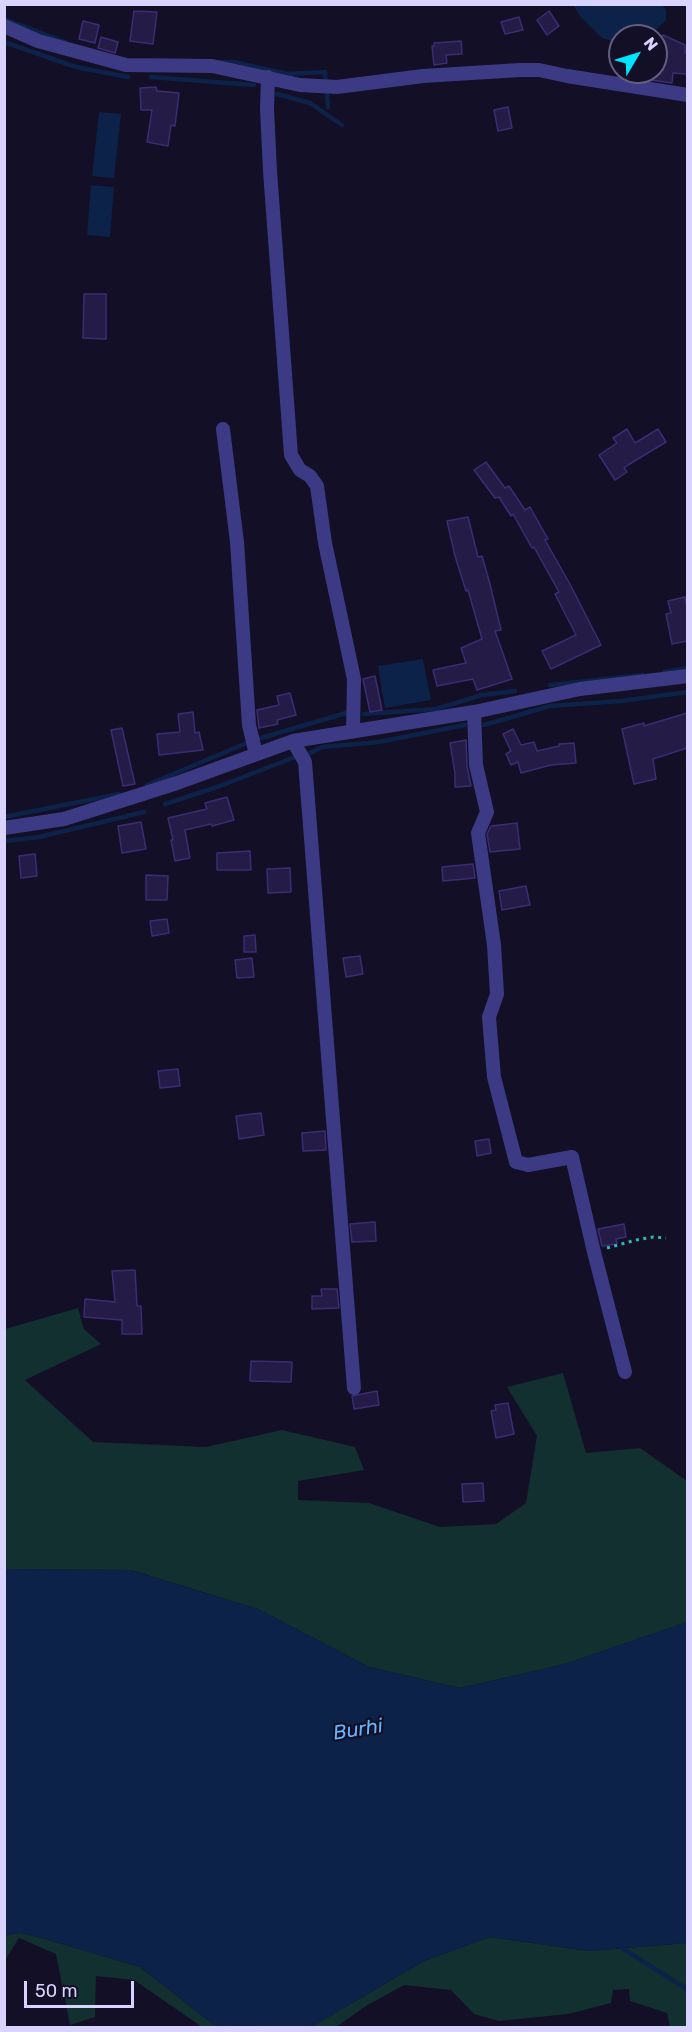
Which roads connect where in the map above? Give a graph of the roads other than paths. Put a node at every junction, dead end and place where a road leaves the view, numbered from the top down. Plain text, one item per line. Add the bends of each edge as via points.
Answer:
1 (4, 26) edge
2 (268, 77) junction
3 (687, 95) edge
4 (223, 429) dead end
5 (687, 676) edge
6 (474, 712) junction
7 (353, 731) junction
8 (293, 741) junction
9 (256, 754) junction
10 (4, 828) edge
11 (625, 1372) dead end
12 (354, 1388) dead end

1 - 2 street via 38,41 126,65 212,66
2 - 3 street via 300,85 337,87 423,76 539,70
2 - 7 street via 270,171 291,455 317,486 354,679
4 - 9 street via 237,542 249,725
5 - 6 street via 580,689
6 - 7 street
6 - 11 street via 476,765 487,812 478,833 497,994 489,1017 494,1077 516,1162 528,1165 572,1157
7 - 8 street
8 - 9 street
8 - 12 street via 305,762
9 - 10 street via 64,819

